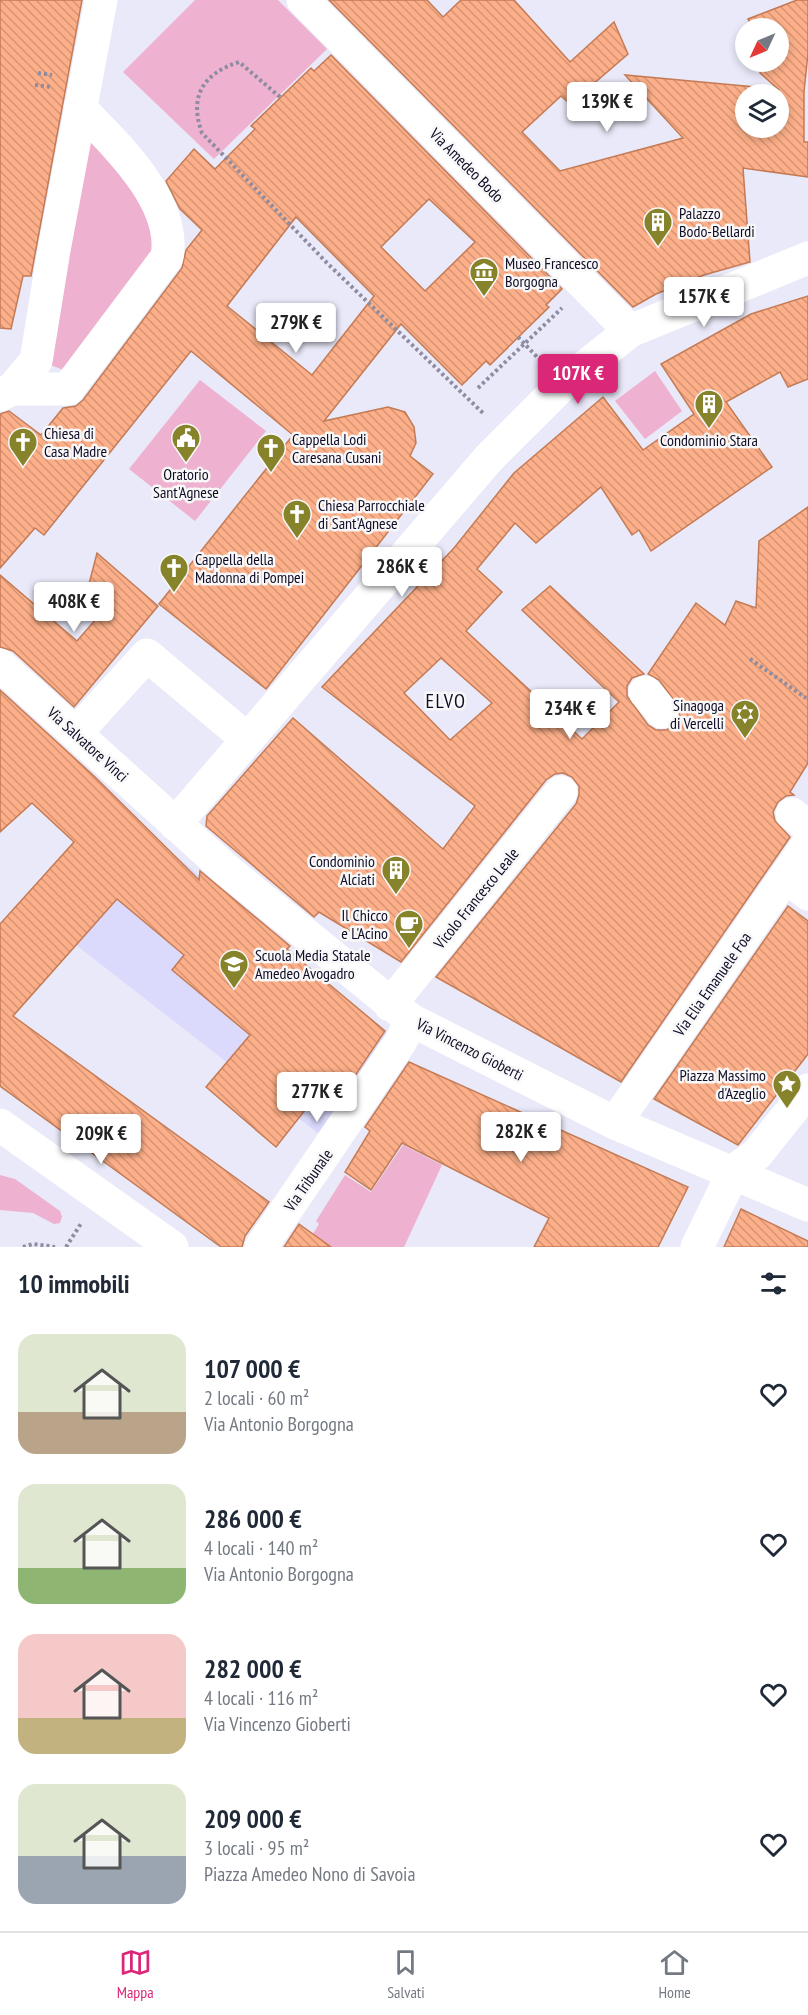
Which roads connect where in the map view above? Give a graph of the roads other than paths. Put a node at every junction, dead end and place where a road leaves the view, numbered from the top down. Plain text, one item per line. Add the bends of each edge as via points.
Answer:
1 (101, 0) edge
2 (303, 0) edge
3 (80, 108) junction
4 (808, 258) edge
5 (630, 331) junction
6 (6, 392) edge
7 (0, 665) edge
8 (76, 733) junction
9 (247, 740) junction
10 (561, 792) dead end
11 (175, 824) junction
12 (808, 844) edge
13 (797, 885) edge
14 (400, 1012) junction
15 (808, 1090) edge
16 (615, 1123) junction
17 (0, 1125) edge
18 (734, 1171) junction
19 (808, 1205) edge
20 (172, 1247) edge
21 (261, 1247) edge
22 (697, 1247) edge

1 - 3 street
2 - 5 street, Via Amedeo Bodo
3 - 6 street via 36,361
3 - 6 street via 129,158 159,209 170,241 166,258 69,389
4 - 5 street
5 - 9 street via 562,385 489,458
7 - 8 street, Via Salvatore Vinci
8 - 9 street via 147,655
8 - 11 street, Via Salvatore Vinci
9 - 11 street
10 - 14 street, Vicolo Francesco Leale
11 - 14 street, Via Vincenzo Gioberti
12 - 13 street, Via Elia Emanuele Foa
13 - 16 street, Via Elia Emanuele Foa
14 - 16 street, Via Vincenzo Gioberti
14 - 21 street, Via Tribunale via 401,1041
15 - 18 street via 758,1154
16 - 18 street, Via Vincenzo Gioberti
17 - 20 street
18 - 19 street, Via Vincenzo Gioberti
18 - 22 street

